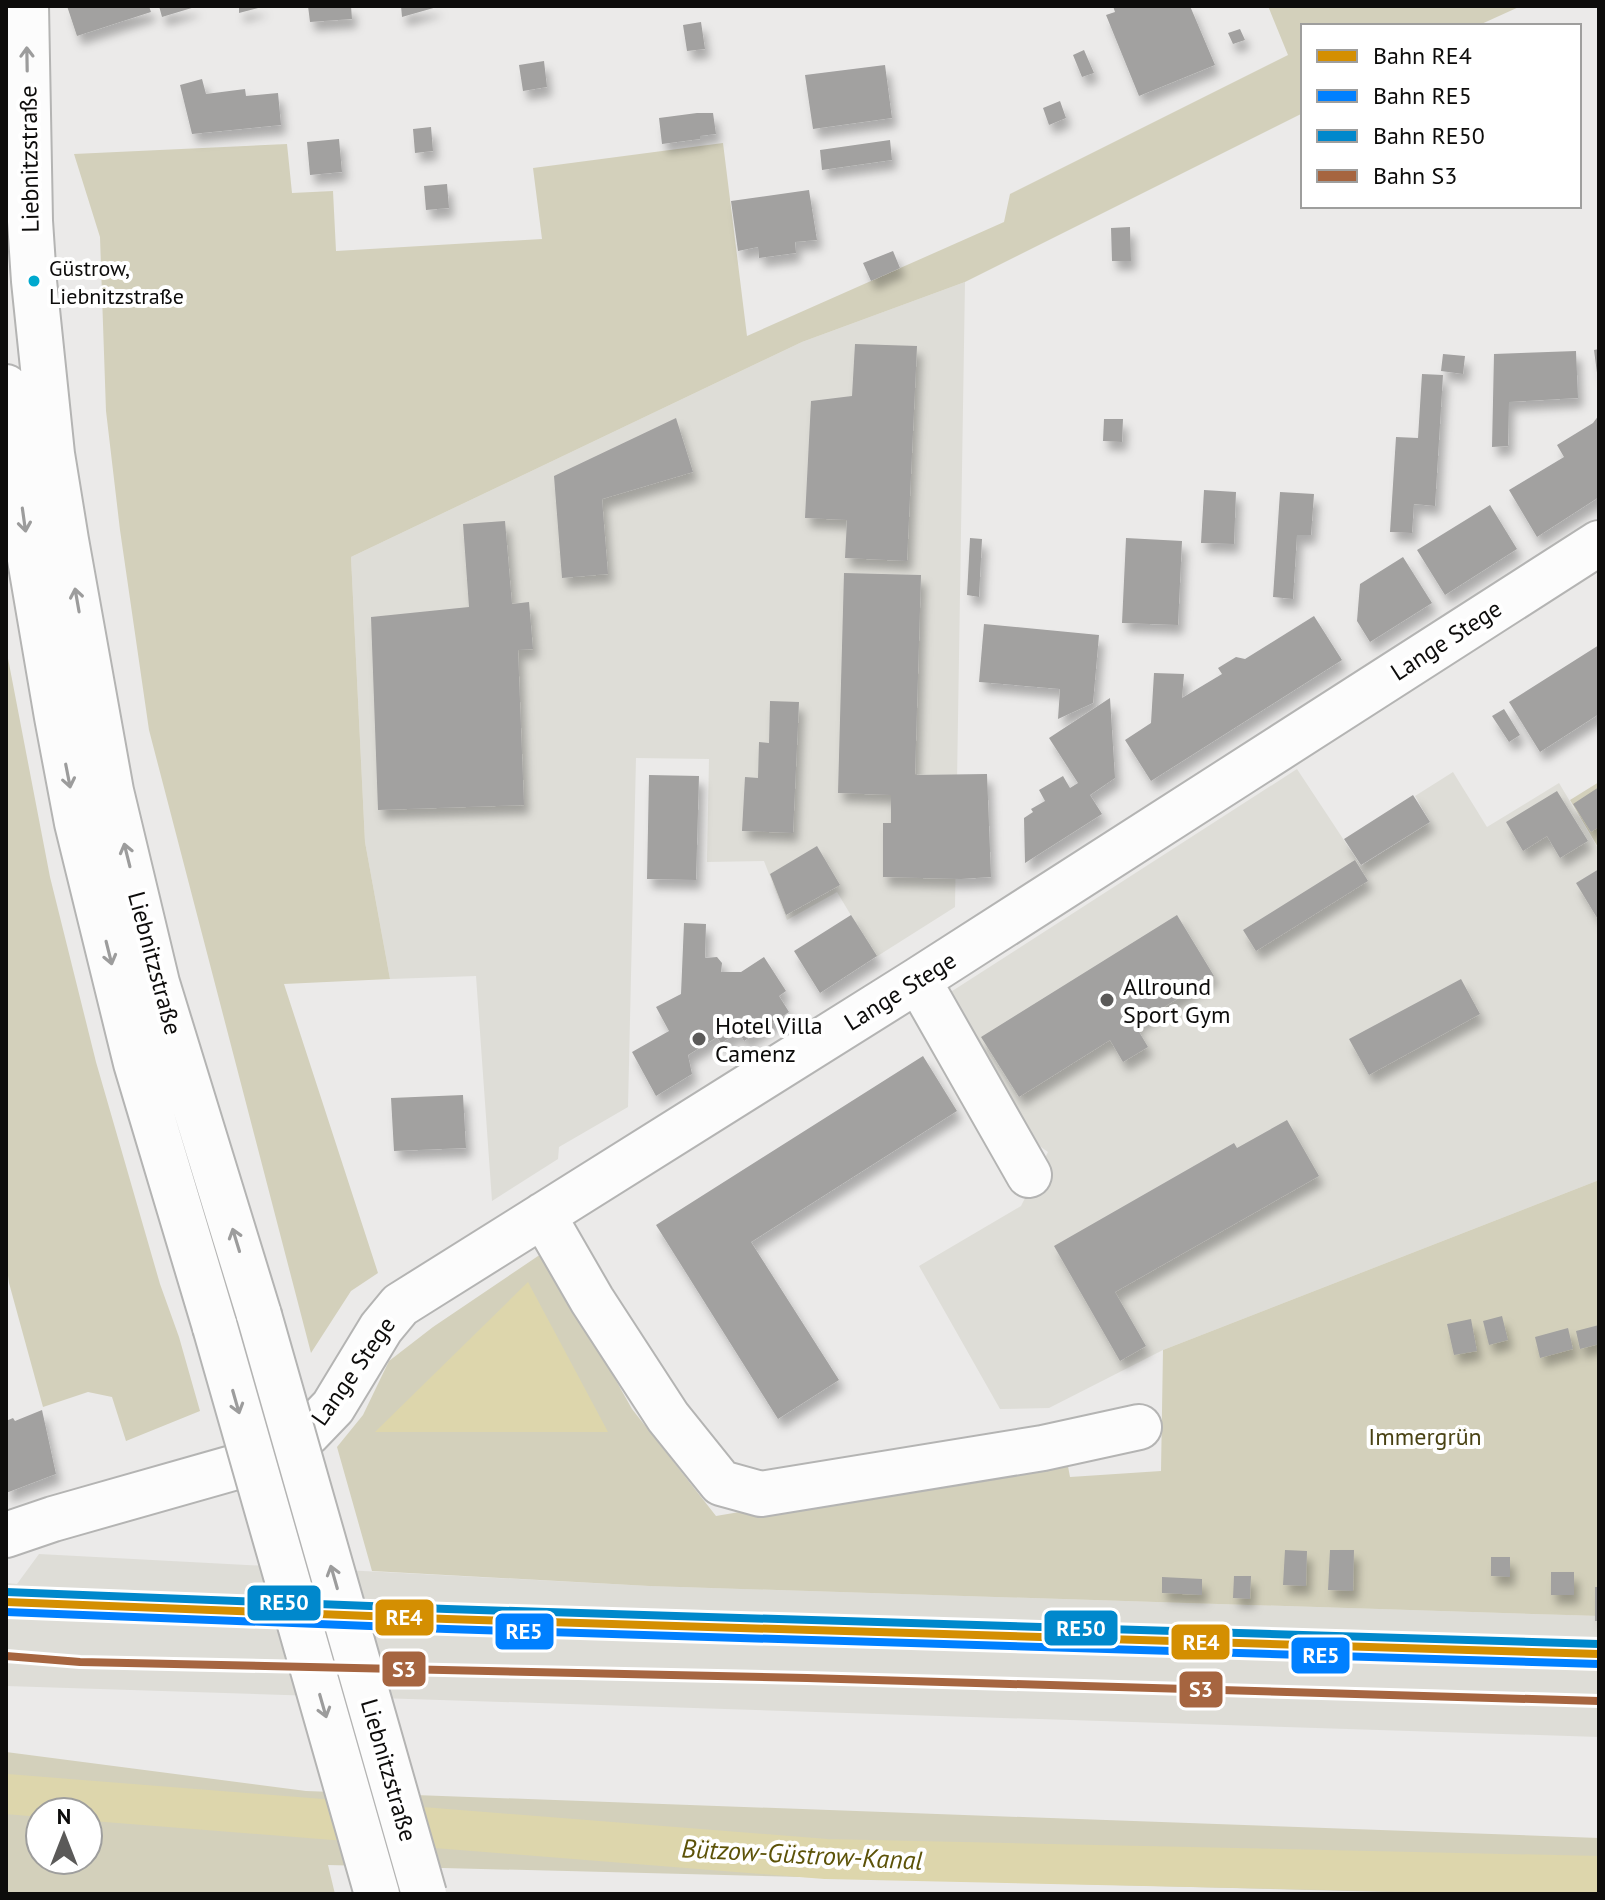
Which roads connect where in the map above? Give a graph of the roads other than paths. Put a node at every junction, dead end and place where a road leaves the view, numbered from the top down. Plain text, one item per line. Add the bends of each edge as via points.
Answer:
1 (26, 6) edge
2 (6, 387) edge
3 (1599, 543) edge
4 (918, 980) junction
5 (1029, 1175) dead end
6 (543, 1215) junction
7 (1139, 1427) dead end
8 (6, 1535) edge
9 (377, 1894) edge
10 (424, 1894) edge

10 -> 1 main road, Liebnitzstraße, bridge via 259,1315 157,983 111,791 52,454 30,221
2 -> 9 main road, Liebnitzstraße, bridge via 26,536 77,823 136,1063
3 - 4 main road, Lange Stege
4 - 5 main road
4 - 6 main road, Lange Stege
6 - 7 main road via 668,1417 721,1483 761,1494
6 - 8 main road, Lange Stege via 400,1305 333,1407 297,1440 264,1459

